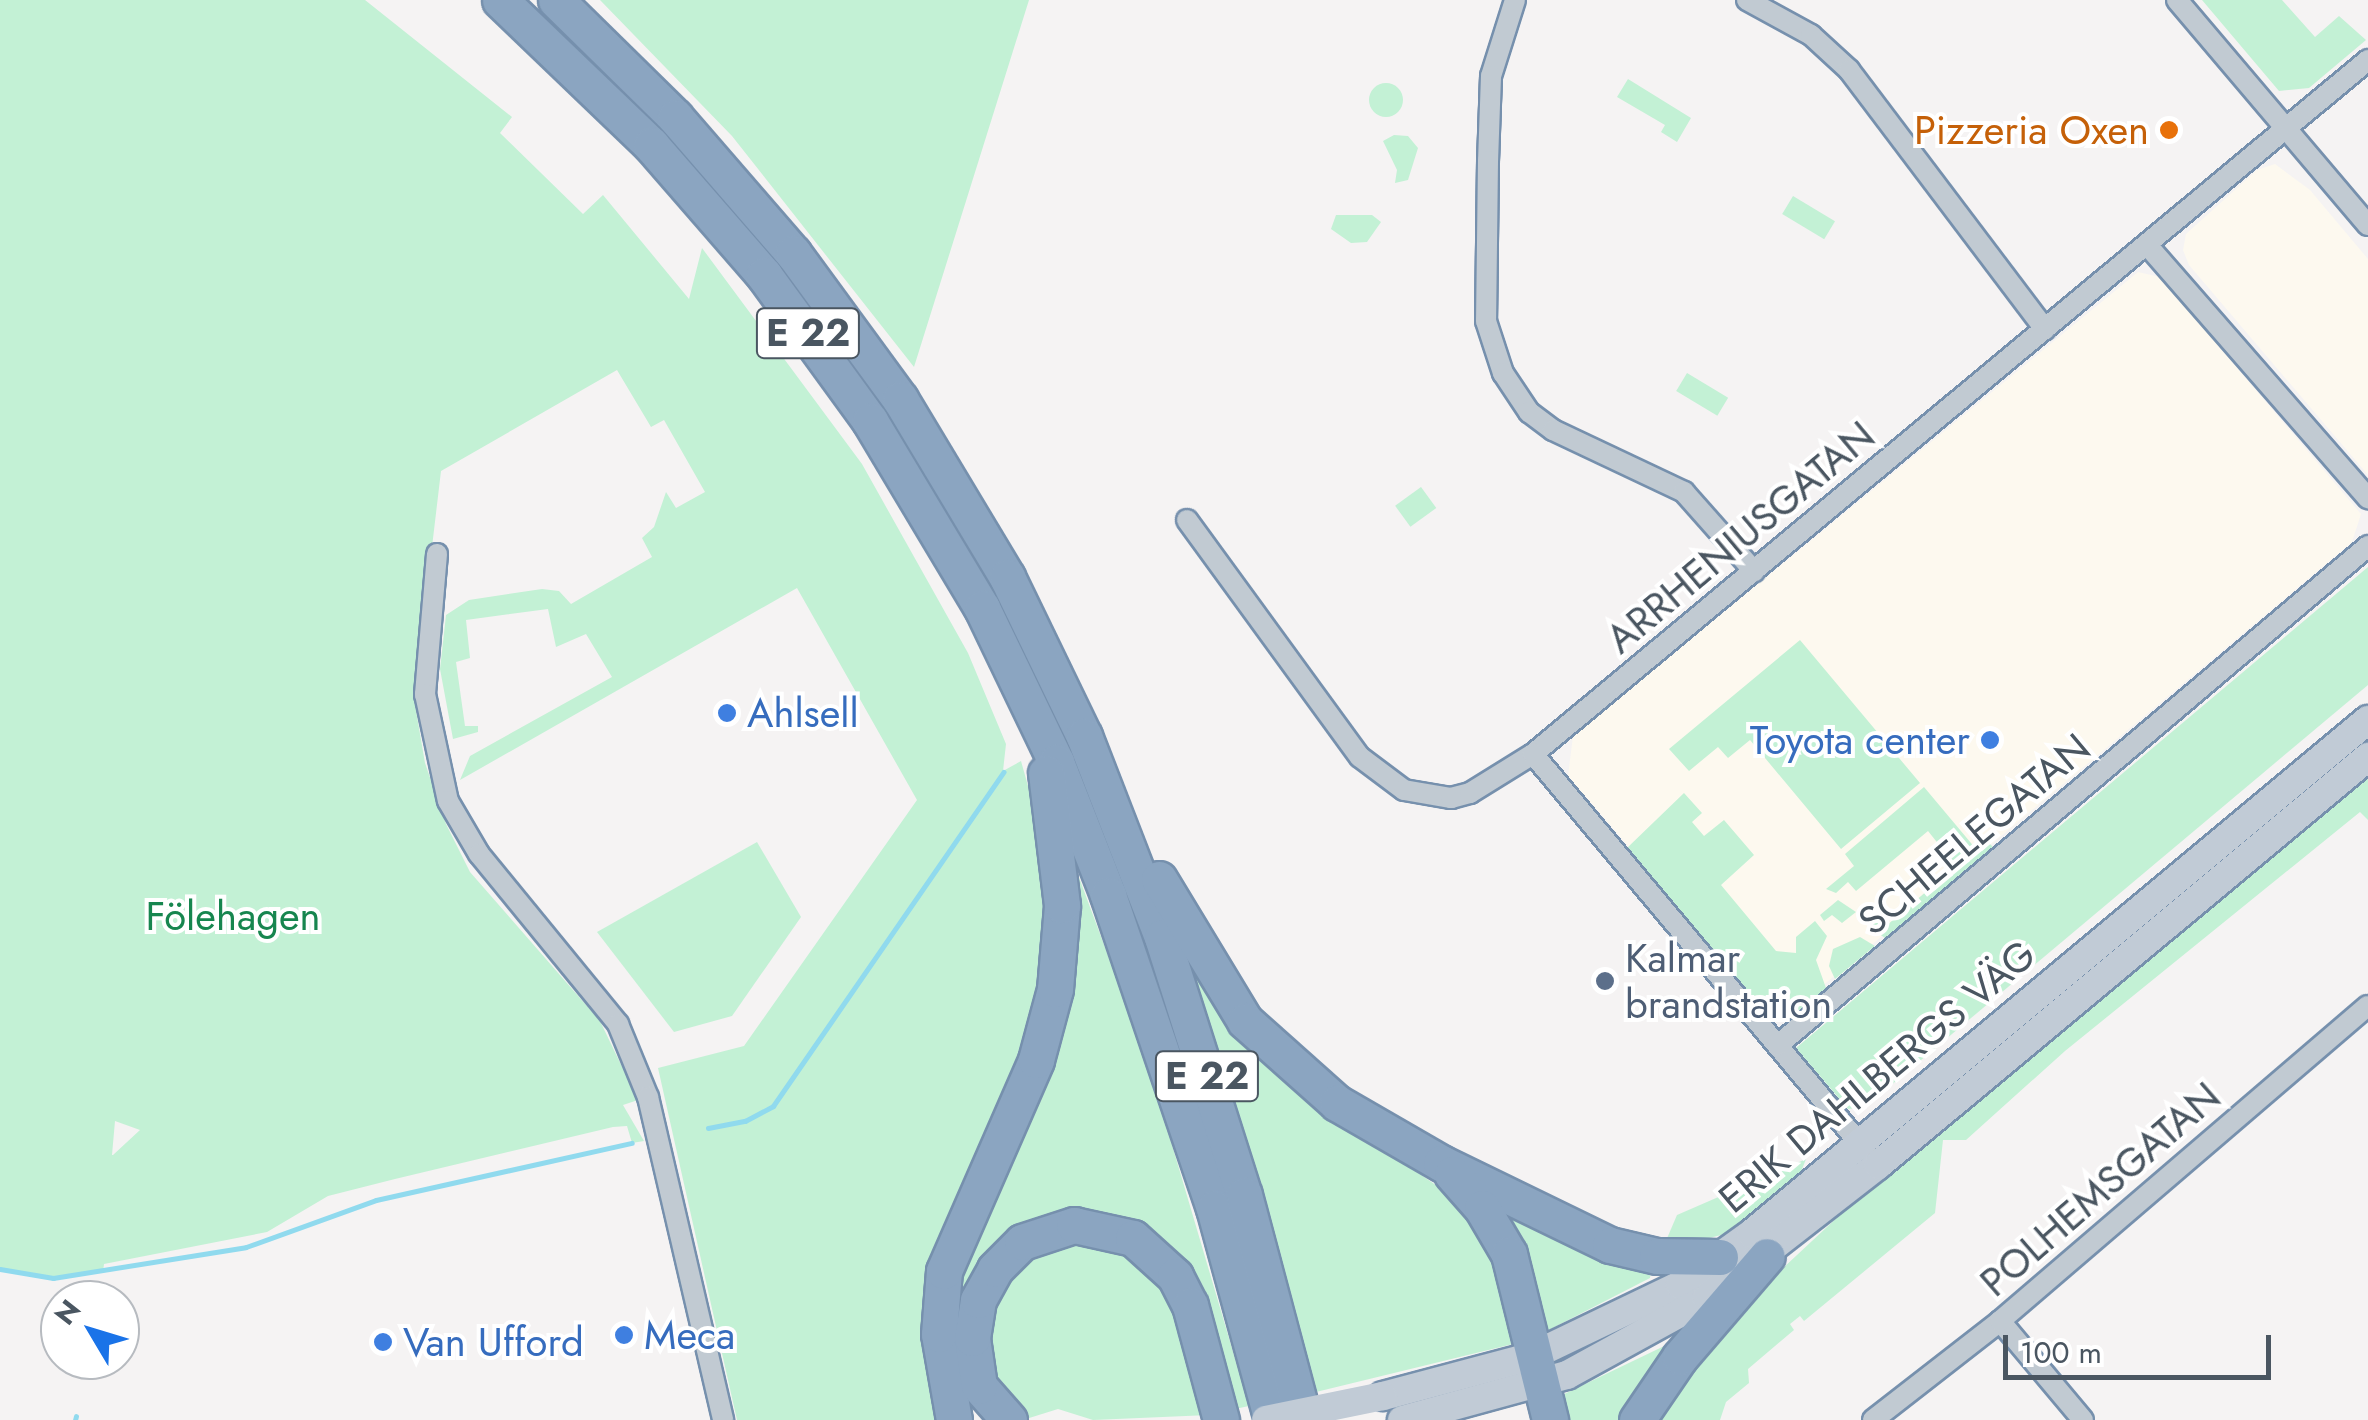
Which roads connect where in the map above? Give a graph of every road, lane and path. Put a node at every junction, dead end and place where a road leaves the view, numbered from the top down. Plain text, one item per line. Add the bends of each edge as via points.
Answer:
1 (500, 0) edge
2 (556, 0) edge
3 (1515, 0) edge
4 (1747, 0) edge
5 (2177, 0) edge
6 (2368, 60) edge
7 (2288, 130) junction
8 (2368, 225) edge
9 (2148, 246) junction
10 (2046, 330) junction
11 (2368, 498) edge
12 (1187, 520) dead end
13 (2368, 546) edge
14 (437, 554) dead end
15 (1754, 571) junction
16 (2368, 720) edge
17 (1038, 723) junction
18 (1533, 754) junction
19 (2368, 758) edge
20 (1109, 794) junction
21 (2368, 1006) edge
22 (1778, 1046) junction
23 (1860, 1143) junction
24 (1441, 1163) junction
25 (1878, 1165) junction
26 (1767, 1256) junction
27 (1720, 1257) junction
28 (2000, 1321) junction
29 (1534, 1371) junction
30 (982, 1403) edge
31 (723, 1420) edge
32 (954, 1420) edge
33 (1009, 1420) edge
34 (1221, 1420) edge
35 (1269, 1420) edge
36 (1304, 1420) edge
37 (1402, 1420) edge
38 (1550, 1420) edge
39 (1637, 1420) edge
40 (1873, 1420) edge
41 (2083, 1420) edge

1 - 17 highway, E 22 via 651,145 820,348 934,522
2 - 20 highway, E 22 via 735,184 900,399 1007,578
3 - 15 street via 1491,76 1488,162 1486,321 1502,373 1528,412 1553,430 1684,492
4 - 10 street via 1811,35 1849,70
5 - 7 street
6 - 7 street, ARRHENIUSGATAN
7 - 8 street
7 - 9 street, ARRHENIUSGATAN
9 - 10 street, ARRHENIUSGATAN
9 - 11 street
10 - 15 street, ARRHENIUSGATAN
12 - 18 street, ARRHENIUSGATAN via 1379,775 1404,790 1450,798 1491,782
13 - 22 street, SCHEELEGATAN
14 - 31 street via 425,694 448,801 479,854 618,1024 648,1097
15 - 18 street, ARRHENIUSGATAN
16 - 23 main road, ERIK DAHLBERGS VÄG
17 - 32 highway via 1058,858 1060,950 1036,1060 944,1271 939,1334
17 - 35 highway, E 22 via 1163,1052
18 - 22 street
19 - 25 main road, ERIK DAHLBERGS VÄG
20 - 24 highway via 1245,1020 1337,1103
20 - 36 highway, E 22 via 1196,1039
21 - 28 street, POLHEMSGATAN
22 - 23 street
23 - 25 street
23 - 27 main road, ERIK DAHLBERGS VÄG
24 - 27 highway via 1610,1245 1657,1256
24 - 29 highway via 1482,1208 1509,1254
25 - 26 main road, ERIK DAHLBERGS VÄG
26 - 29 main road, ERIK DAHLBERGS VÄG via 1653,1332
26 - 39 highway via 1680,1357
27 - 29 main road, ERIK DAHLBERGS VÄG
28 - 40 street, POLHEMSGATAN
28 - 41 street
29 - 35 main road, ERIK DAHLBERGS VÄG, bridge
29 - 37 main road, ERIK DAHLBERGS VÄG
29 - 38 highway
30 - 33 highway
30 - 34 highway via 974,1320 995,1268 1038,1233 1093,1226 1134,1238 1175,1276 1190,1305

